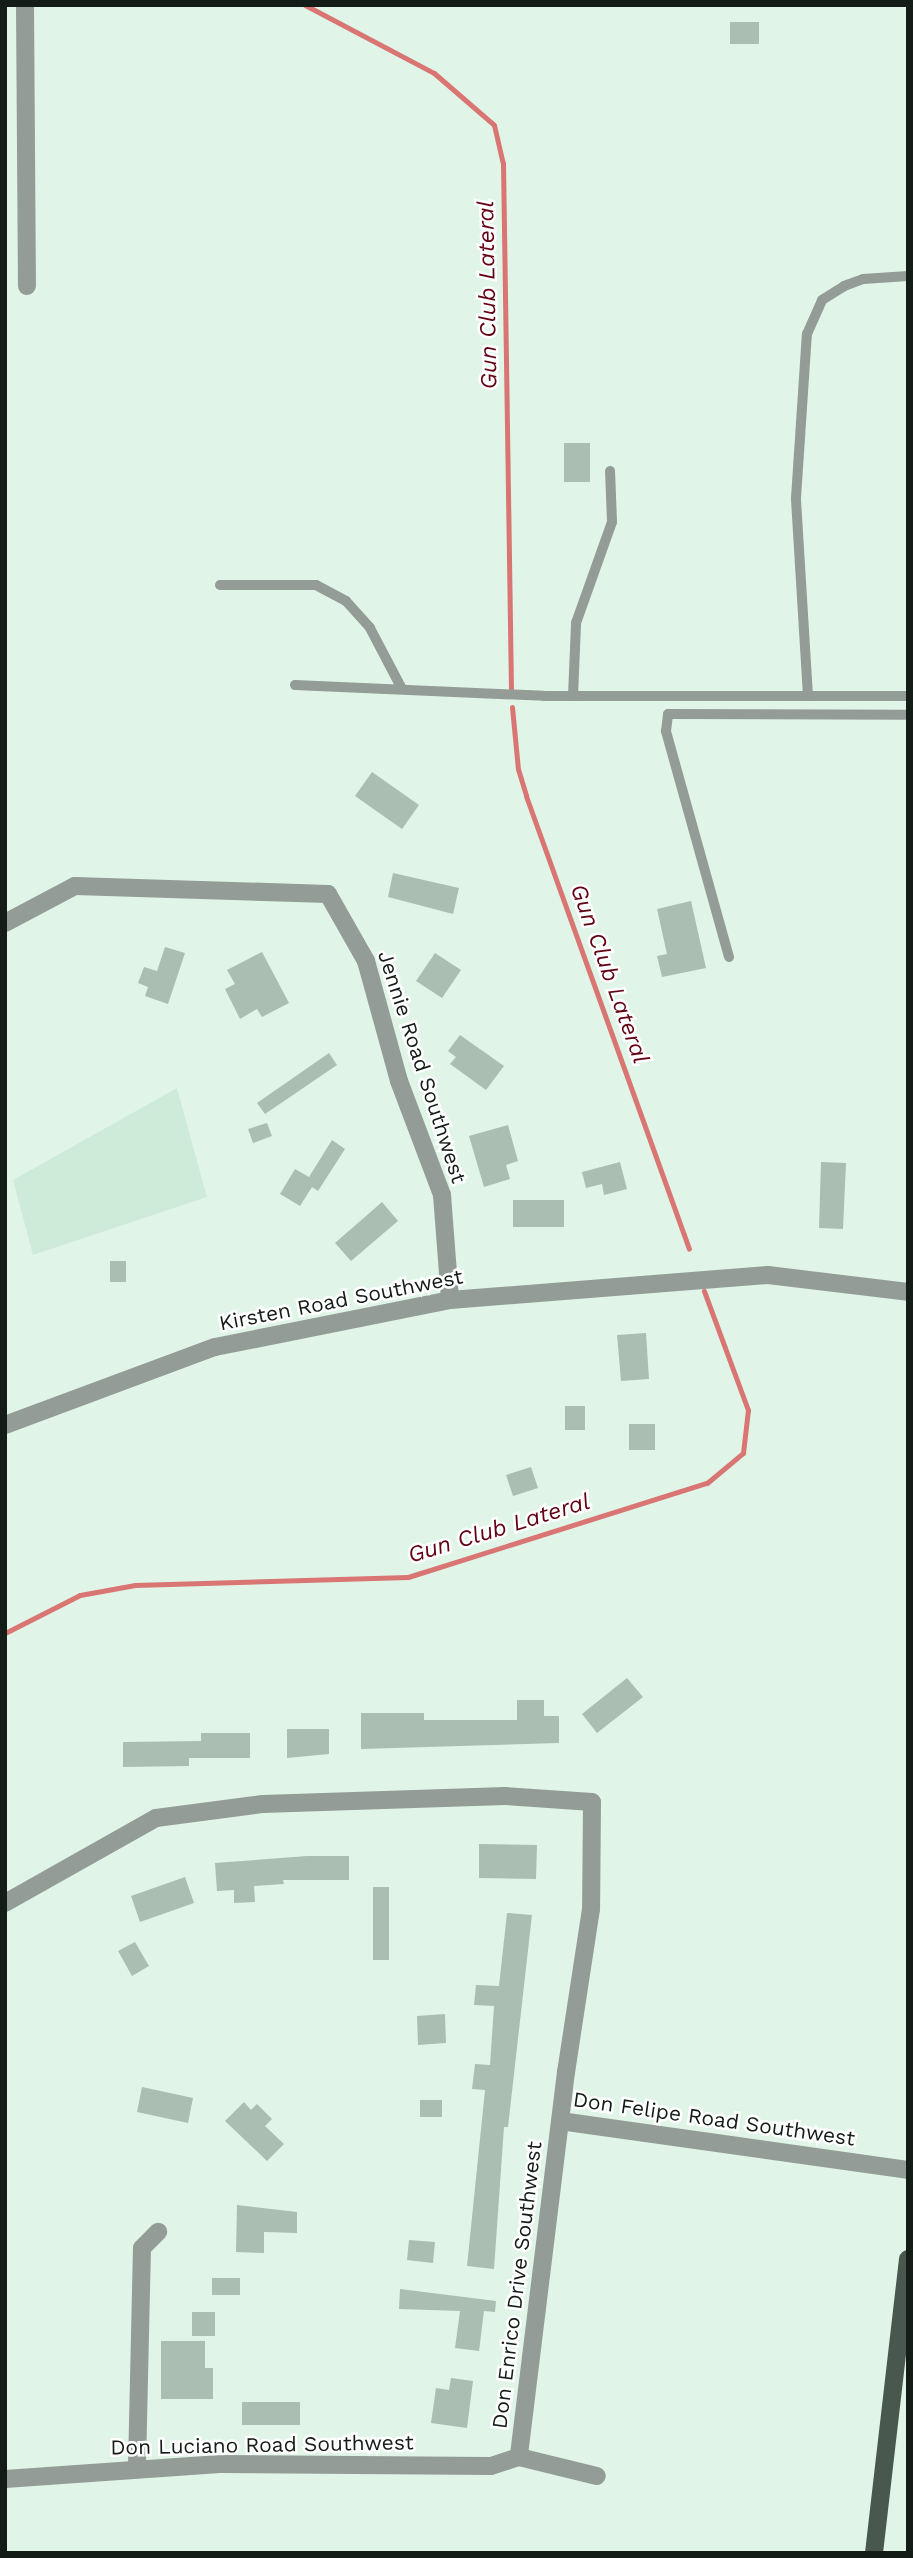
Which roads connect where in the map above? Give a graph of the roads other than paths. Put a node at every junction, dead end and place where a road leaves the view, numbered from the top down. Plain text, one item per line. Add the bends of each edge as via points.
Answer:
1 (24, 5) edge
2 (908, 276) edge
3 (27, 286) dead end
4 (610, 471) dead end
5 (220, 585) dead end
6 (295, 685) dead end
7 (402, 689) junction
8 (573, 696) junction
9 (808, 696) junction
10 (908, 696) edge
11 (908, 715) edge
12 (5, 923) edge
13 (729, 957) dead end
14 (908, 1292) edge
15 (450, 1300) junction
16 (5, 1425) edge
17 (5, 1903) edge
18 (560, 2122) junction
19 (908, 2170) edge
20 (158, 2232) dead end
21 (908, 2259) edge
22 (519, 2457) junction
23 (137, 2467) junction
24 (597, 2476) dead end
25 (5, 2479) edge
26 (874, 2553) edge

1 - 3 street
2 - 9 lane via 863,279 844,286 822,300 807,334 796,498
4 - 8 lane via 612,522 576,622
5 - 7 lane via 316,585 345,601 370,628
6 - 7 lane
7 - 8 lane
8 - 9 lane
9 - 10 lane
11 - 13 lane via 668,713 666,731
12 - 15 street, Jennie Road Southwest via 75,886 328,894 366,961 399,1081 442,1195
14 - 15 street, Kirsten Road Southwest via 768,1275
15 - 16 street, Kirsten Road Southwest via 215,1347
17 - 18 street, Don Felipe Road Southwest via 156,1818 276,1803 505,1796 592,1802 591,1909
18 - 19 street, Don Felipe Road Southwest
18 - 22 street, Don Enrico Drive Southwest
20 - 23 street via 142,2248
21 - 26 main road
22 - 23 street, Don Luciano Road Southwest via 491,2466
22 - 24 street, Don Enrico Drive Southwest
23 - 25 street, Don Luciano Road Southwest

